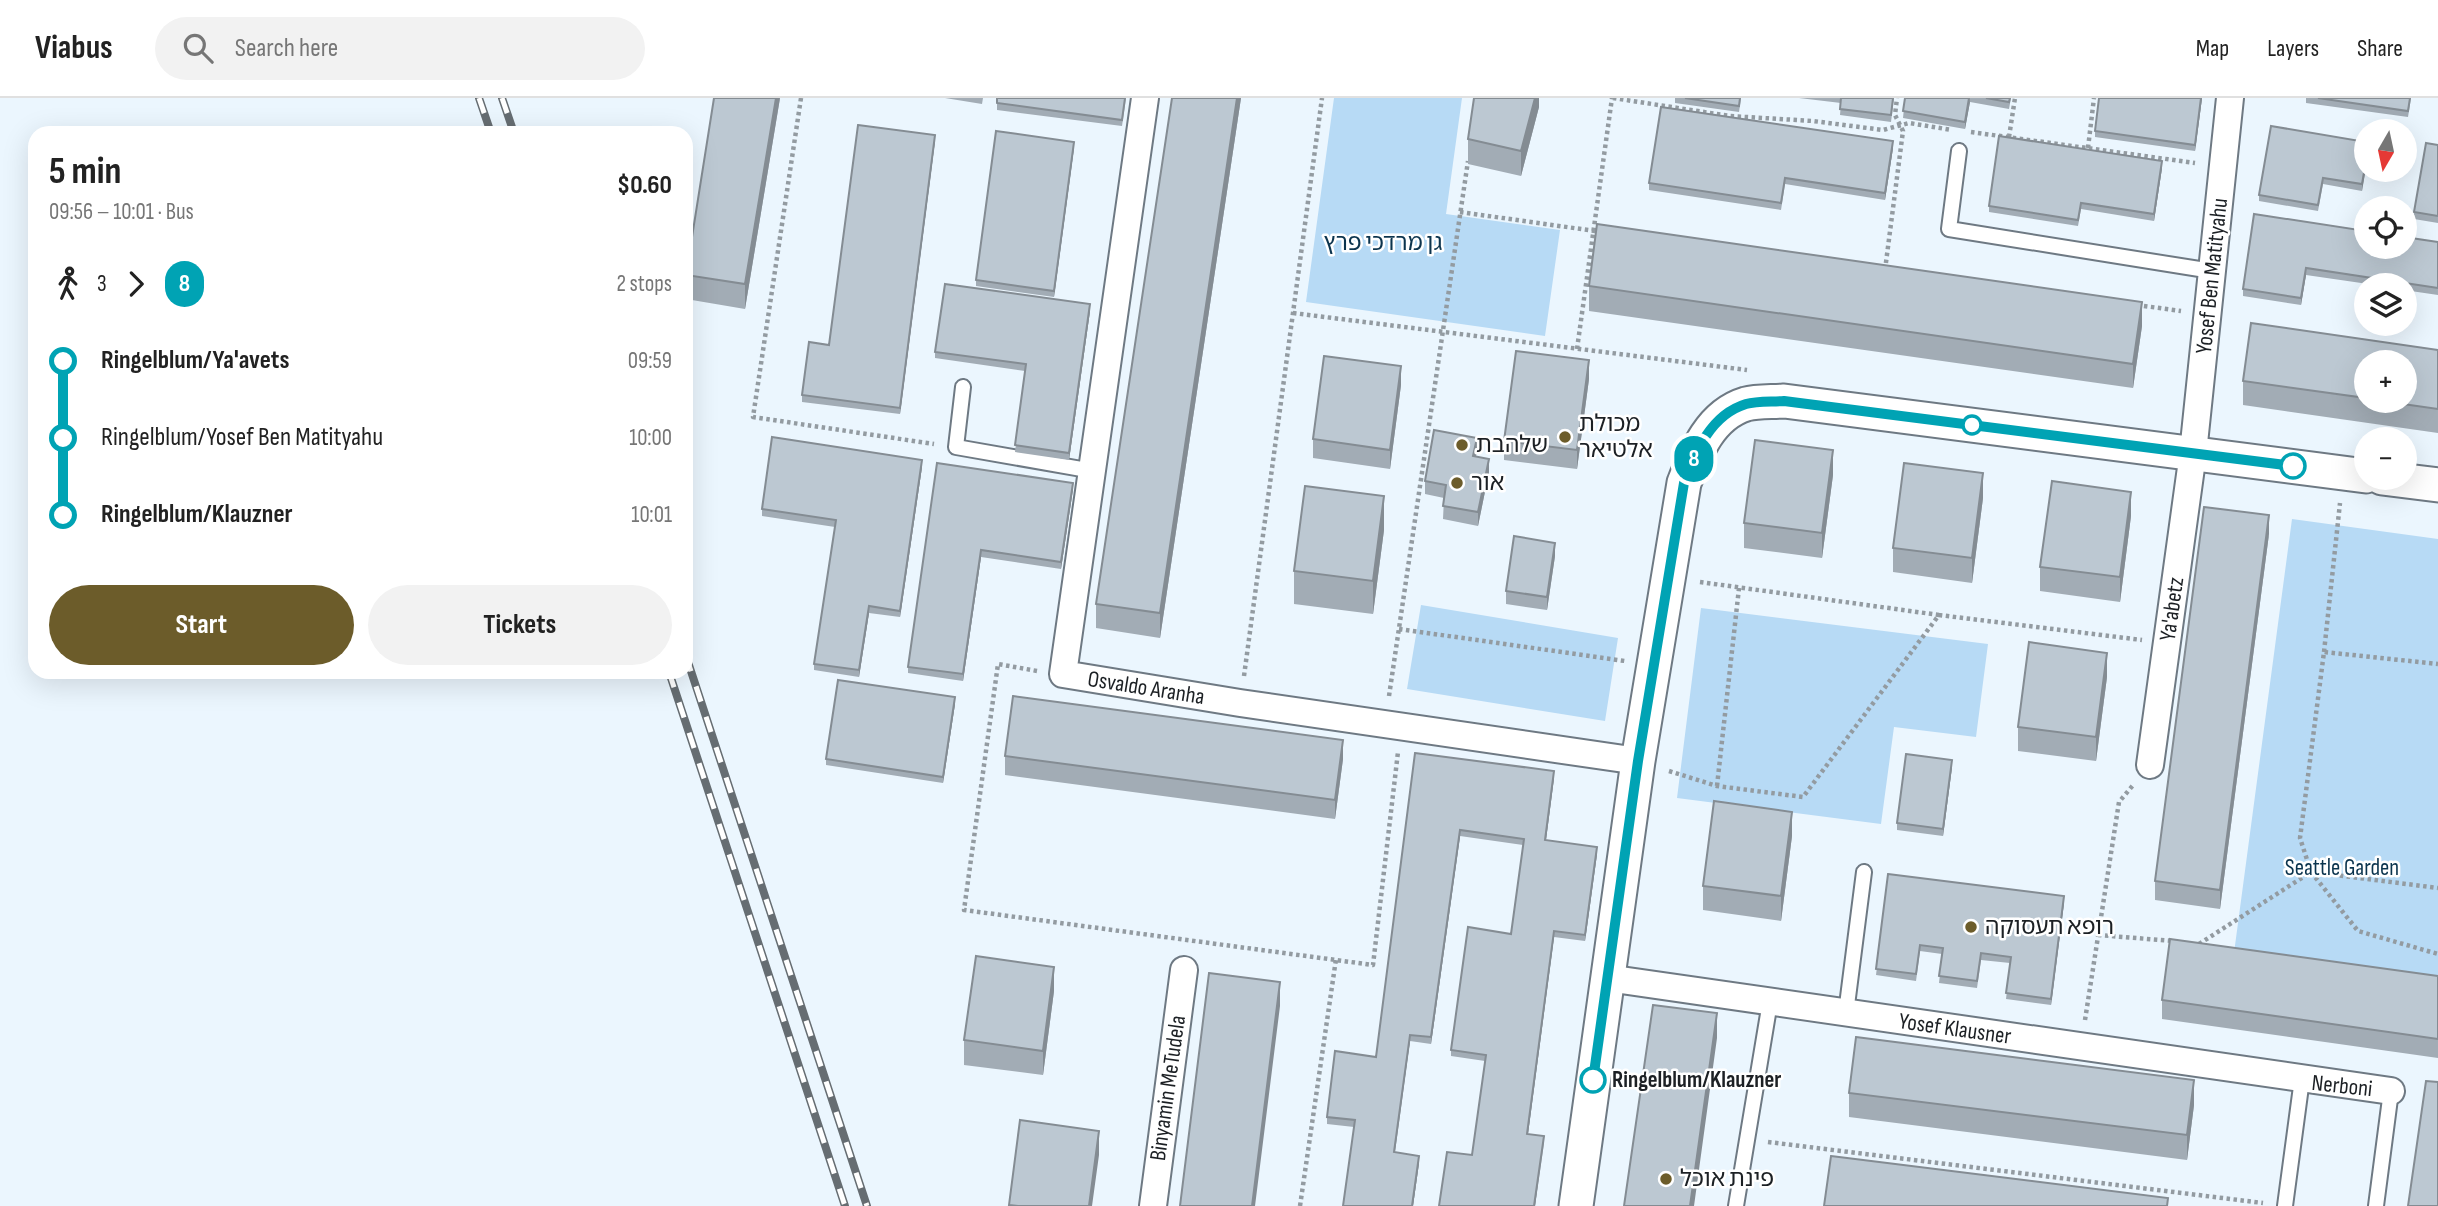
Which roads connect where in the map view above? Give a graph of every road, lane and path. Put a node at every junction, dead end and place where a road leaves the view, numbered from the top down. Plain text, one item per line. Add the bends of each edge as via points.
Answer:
1 (802, 98) edge
2 (1145, 98) edge
3 (1322, 98) edge
4 (1613, 98) edge
5 (1897, 98) edge
6 (2015, 98) edge
7 (2094, 98) edge
8 (2230, 98) edge
9 (1901, 127) junction
10 (1956, 130) edge
11 (1969, 132) dead end
12 (2009, 137) junction
13 (2088, 148) junction
14 (1959, 151) dead end
15 (1469, 152) edge
16 (2223, 167) junction
17 (1460, 212) junction
18 (1593, 231) junction
19 (1606, 233) edge
20 (1872, 269) edge
21 (2212, 271) junction
22 (2127, 304) edge
23 (1293, 313) junction
24 (2207, 315) junction
25 (1442, 332) junction
26 (1577, 349) junction
27 (1752, 371) dead end
28 (963, 387) dead end
29 (956, 447) junction
30 (2193, 453) junction
31 (1093, 471) junction
32 (2354, 474) edge
33 (2354, 480) edge
34 (2417, 482) edge
35 (2438, 485) edge
36 (1667, 578) junction
37 (1739, 588) junction
38 (1939, 615) junction
39 (1399, 629) junction
40 (2167, 643) junction
41 (2325, 652) junction
42 (2438, 664) edge
43 (1654, 665) junction
44 (1022, 668) dead end
45 (1240, 703) junction
46 (1393, 725) junction
47 (1638, 761) junction
48 (2150, 765) joint
49 (1717, 786) junction
50 (1864, 872) dead end
51 (2311, 872) junction
52 (2438, 888) edge
53 (2098, 934) junction
54 (2175, 942) edge
55 (2188, 943) edge
56 (2438, 954) edge
57 (1336, 960) junction
58 (1184, 970) dead end
59 (1607, 978) junction
60 (1770, 1002) junction
61 (1846, 1013) junction
62 (2081, 1047) junction
63 (2302, 1079) junction
64 (2391, 1091) joint
65 (1747, 1139) junction
66 (1153, 1206) edge
67 (1300, 1206) edge
68 (1576, 1206) edge
69 (1736, 1206) edge
70 (2285, 1206) edge
71 (2376, 1206) edge

1 - 29 path via 753,417
2 - 31 street, Osvaldo Aranha
3 - 23 path
4 - 9 path via 1730,116 1883,130
4 - 18 path
5 - 9 path via 1895,116
6 - 12 path
7 - 13 path
8 - 16 street, Yosef Ben Matityahu
9 - 10 path via 1909,123
9 - 20 path via 1885,270
11 - 12 path
12 - 13 path
13 - 16 path
14 - 21 lane via 1949,229
15 - 17 path
16 - 21 street, Yosef Ben Matityahu
17 - 18 path
17 - 25 path
18 - 19 path
18 - 26 path
21 - 24 street, Yosef Ben Matityahu
22 - 24 path
23 - 25 path
23 - 45 path
24 - 30 street, Yosef Ben Matityahu
25 - 26 path
25 - 39 path
26 - 27 path
28 - 29 lane
29 - 31 lane
30 - 32 street
30 - 36 street via 1784,401 1746,404 1721,417 1699,446 1684,483
30 - 40 street, Ya'abetz
31 - 45 street, Osvaldo Aranha via 1063,674
33 - 41 path
34 - 35 street
36 - 37 path
36 - 43 street
37 - 38 path
37 - 49 path
38 - 40 path
38 - 49 path via 1803,797
39 - 43 path
39 - 46 path
40 - 48 street, Ya'abetz
41 - 42 path
41 - 51 path via 2300,838
43 - 47 street
44 - 57 path via 998,664 964,910
45 - 46 street, Osvaldo Aranha
46 - 47 street, Osvaldo Aranha
46 - 57 path via 1373,965
47 - 49 path
47 - 59 street
48 - 53 path via 2119,802
50 - 61 lane
51 - 52 path
51 - 55 path via 2200,944
51 - 56 path via 2358,931
53 - 54 path
53 - 62 path
57 - 67 path
58 - 66 street, Binyamin MeTudela
59 - 60 street, Yosef Klausner
59 - 68 street
60 - 61 street, Yosef Klausner
60 - 65 lane
61 - 62 street, Yosef Klausner
62 - 63 street, Yosef Klausner
63 - 64 street, Nerboni
63 - 70 lane, Nerboni
64 - 71 lane, Nerboni
65 - 69 lane
65 - 70 path

